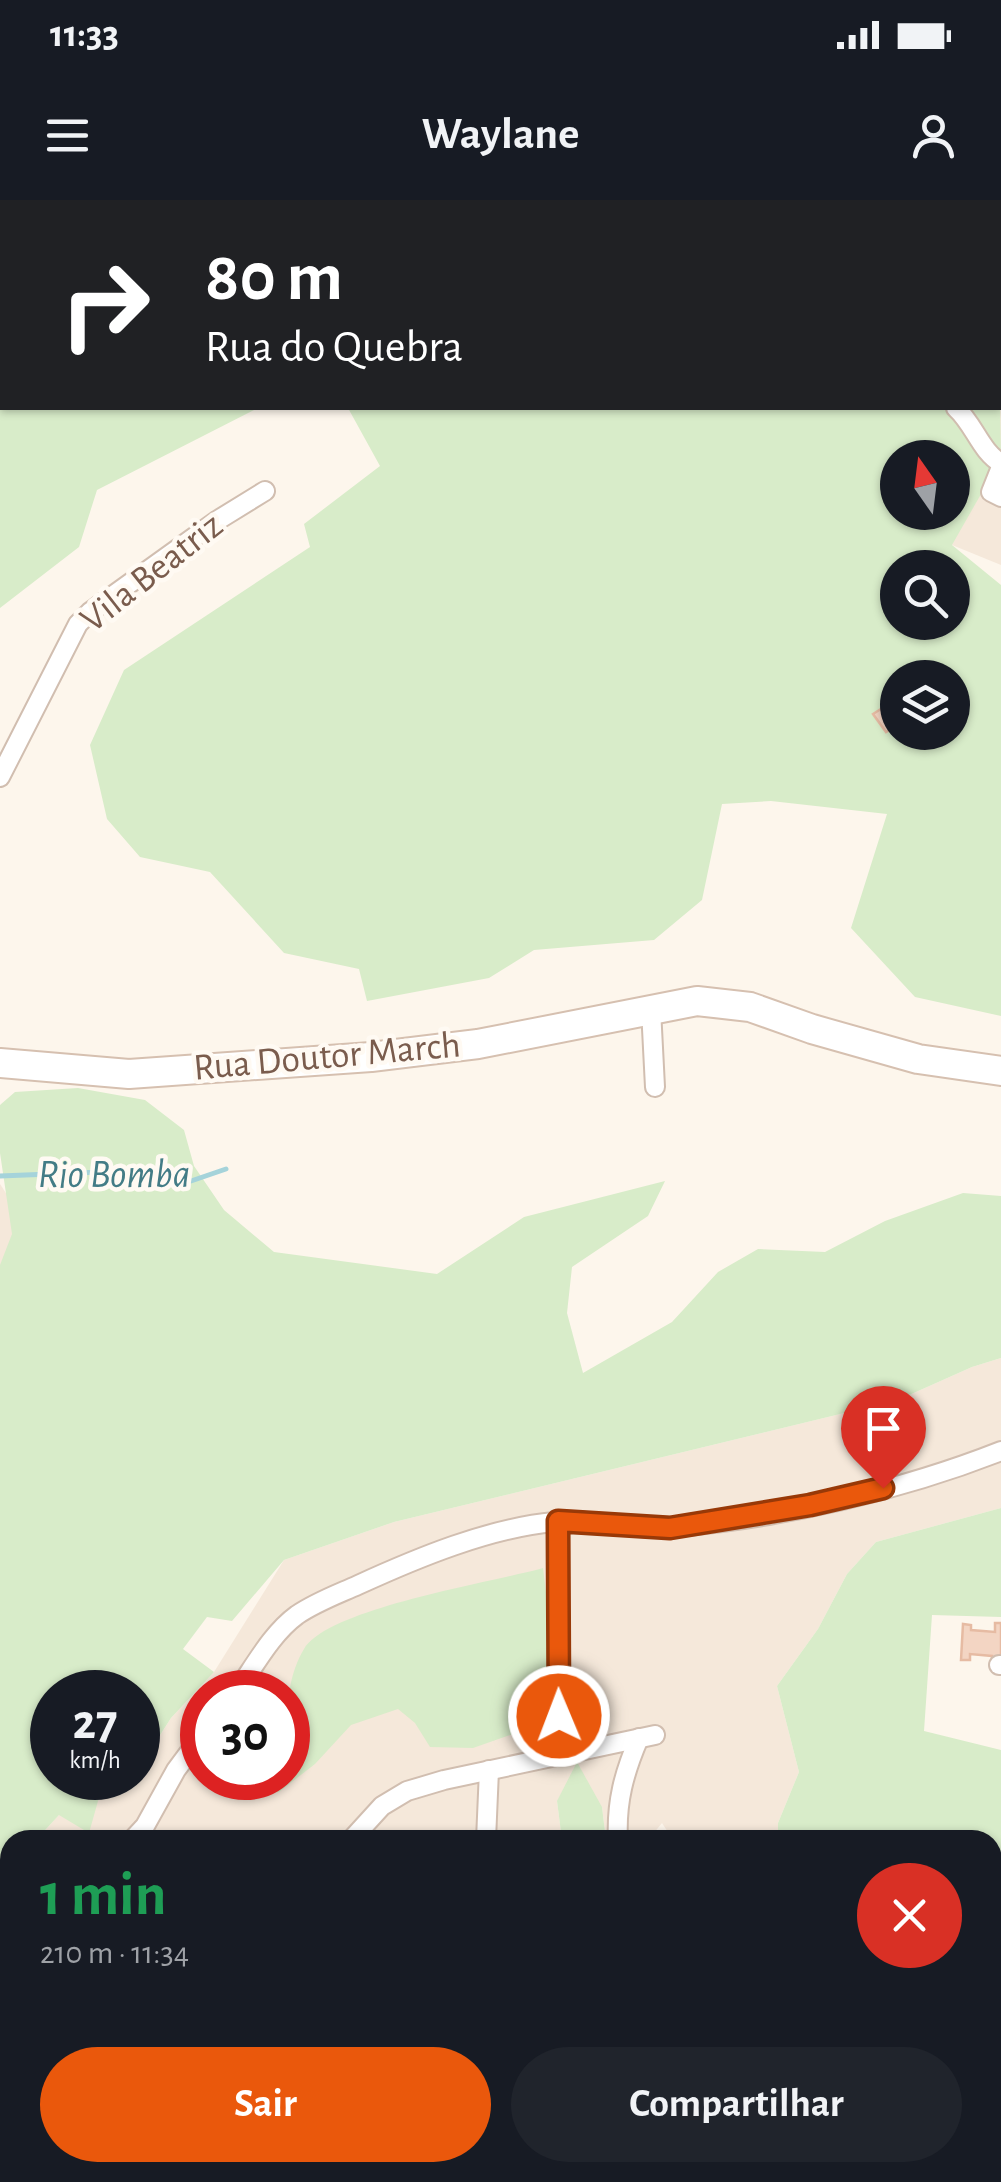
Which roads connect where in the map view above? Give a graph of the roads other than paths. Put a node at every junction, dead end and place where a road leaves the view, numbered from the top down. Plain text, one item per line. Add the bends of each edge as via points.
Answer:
1 (958, 410) edge
2 (1001, 465) edge
3 (265, 491) dead end
4 (1001, 496) edge
5 (0, 776) edge
6 (651, 1010) junction
7 (0, 1063) edge
8 (1001, 1072) edge
9 (655, 1087) dead end
10 (1001, 1451) edge
11 (558, 1521) junction
12 (252, 1670) edge
13 (560, 1754) junction
14 (180, 1765) edge
15 (489, 1770) junction
16 (141, 1830) edge
17 (361, 1830) edge
18 (486, 1830) edge
19 (617, 1830) edge

1 - 2 street
2 - 4 street via 991,492
3 - 5 street, Vila Beatriz via 78,624
6 - 7 main road, Rua Doutor March via 371,1057 129,1074
6 - 8 main road, Rua Doutor March via 697,1001 750,1007 918,1059
6 - 9 street
10 - 11 street via 919,1480 713,1523 670,1528
11 - 12 street via 410,1562 314,1604 278,1634
11 - 13 street
13 - 15 street
13 - 19 street via 647,1736 623,1775
14 - 16 street
15 - 17 street via 407,1791
15 - 18 street

